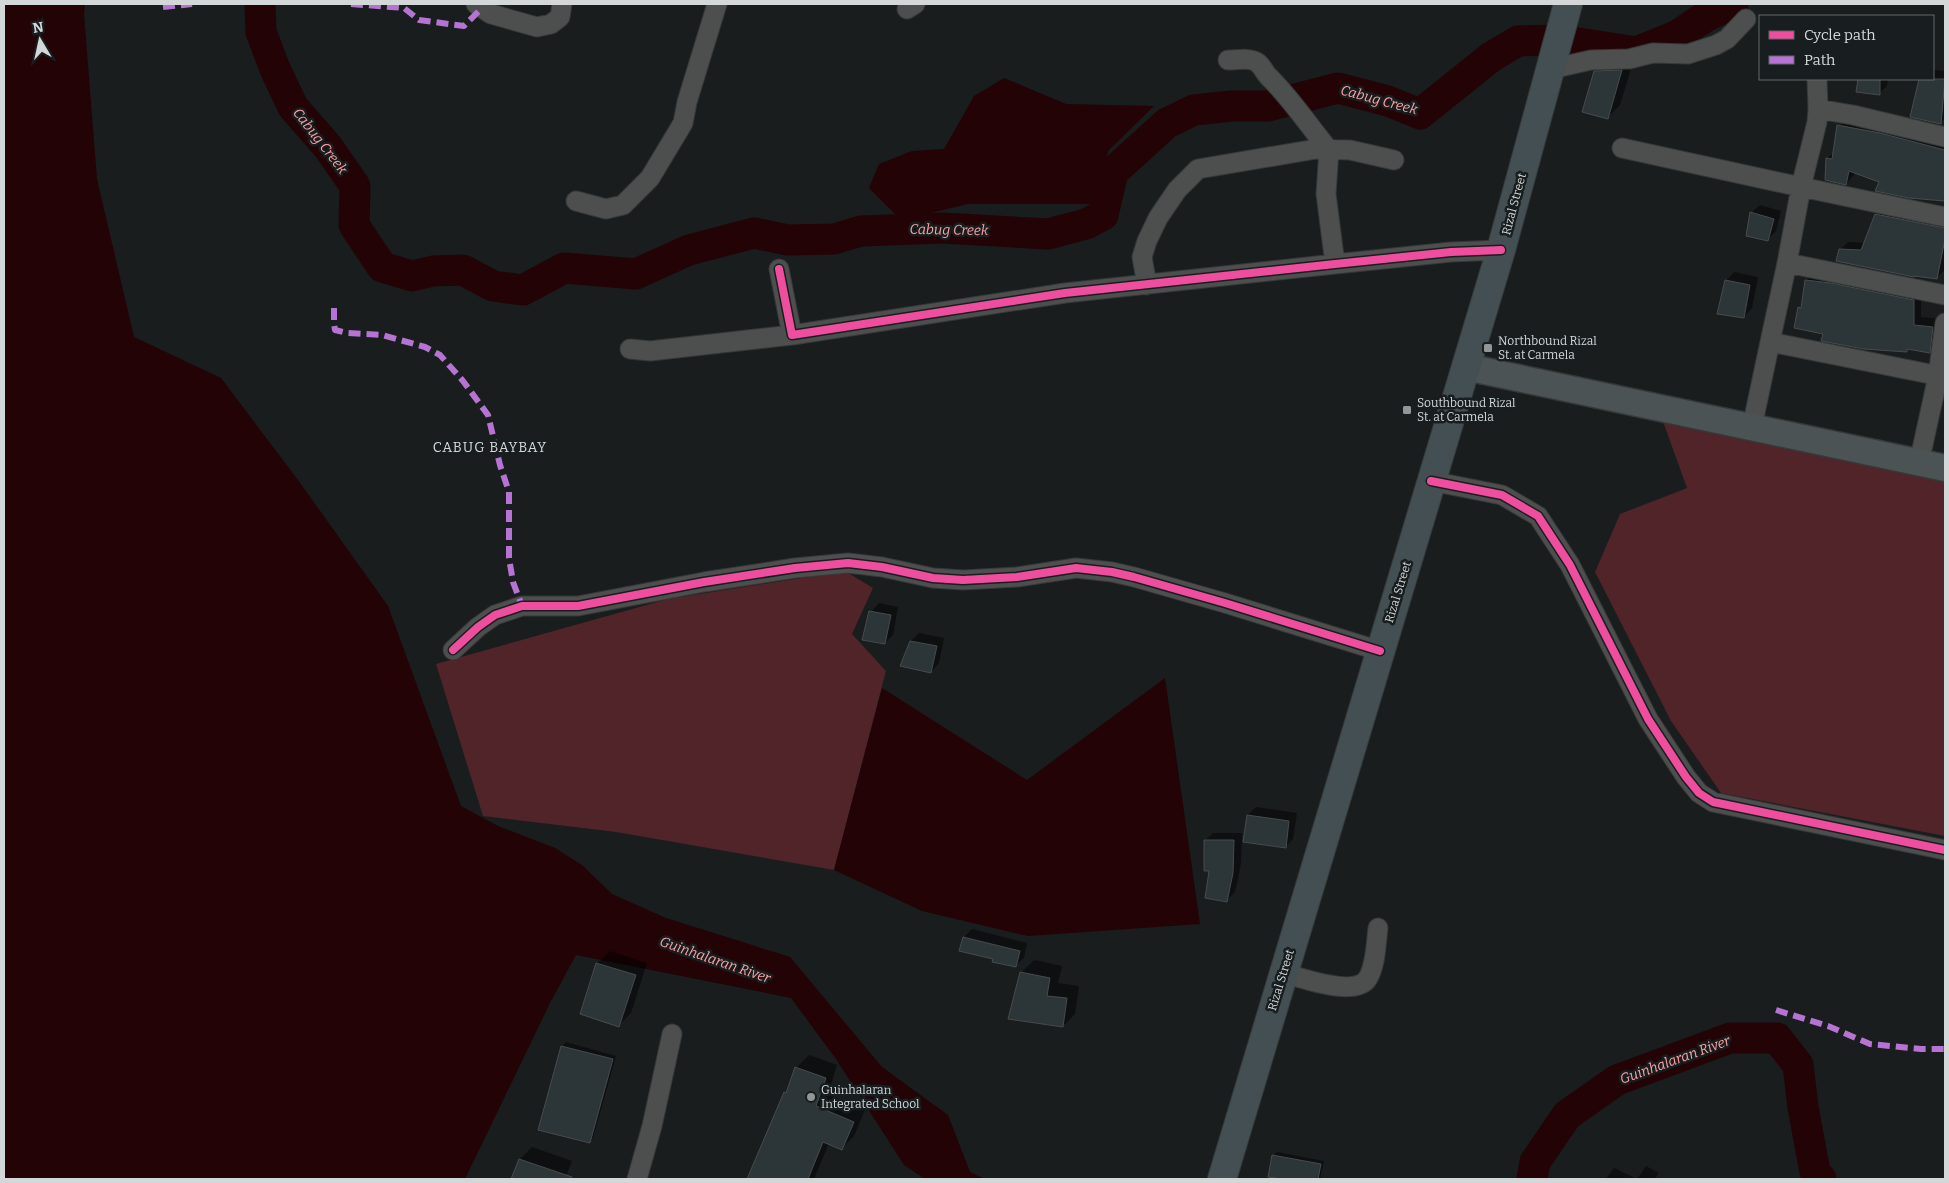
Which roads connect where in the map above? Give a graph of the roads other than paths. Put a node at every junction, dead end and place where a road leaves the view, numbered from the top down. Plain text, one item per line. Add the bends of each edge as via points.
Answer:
1 (476, 4) edge
2 (562, 4) edge
3 (717, 4) edge
4 (1566, 8) edge
5 (1746, 18) dead end
6 (1228, 60) dead end
7 (1553, 60) junction
8 (1817, 80) edge
9 (1818, 109) junction
10 (1945, 137) edge
11 (1622, 148) dead end
12 (1328, 150) junction
13 (1394, 160) dead end
14 (1801, 187) junction
15 (576, 201) dead end
16 (1945, 217) edge
17 (1501, 250) junction
18 (1787, 263) junction
19 (1335, 264) junction
20 (779, 269) dead end
21 (1147, 285) junction
22 (1945, 295) edge
23 (1945, 323) edge
24 (792, 335) junction
25 (1770, 342) junction
26 (630, 349) dead end
27 (1466, 367) junction
28 (1942, 376) edge
29 (1752, 427) junction
30 (1919, 463) junction
31 (1945, 468) edge
32 (1431, 482) junction
33 (453, 650) dead end
34 (1380, 650) junction
35 (1945, 850) edge
36 (1378, 928) dead end
37 (1283, 973) junction
38 (672, 1034) dead end
39 (637, 1179) edge
40 (1222, 1179) edge

1 - 2 street via 491,14 537,27 551,24 560,17
3 - 15 street via 687,102 684,123 650,178 623,204 606,209
4 - 7 main road, Rizal Street
5 - 7 street via 1727,39 1688,54 1653,53 1630,59
6 - 12 street via 1250,60 1259,64
7 - 17 main road, Rizal Street
8 - 9 street
9 - 10 street
9 - 14 street
11 - 14 street
12 - 13 street via 1350,150
12 - 19 street via 1326,194
12 - 21 street via 1316,149 1198,169 1163,211 1147,241 1142,257
14 - 16 street
14 - 18 street
17 - 19 street
17 - 27 main road, Rizal Street
18 - 22 street
18 - 25 street
19 - 21 street
20 - 24 street
21 - 24 street via 1065,293
23 - 28 street
24 - 26 street via 676,349
25 - 28 street
25 - 29 street
27 - 29 street
27 - 32 main road, Rizal Street
28 - 30 street
29 - 30 street
30 - 31 street
32 - 34 main road, Rizal Street
32 - 35 street via 1502,495 1538,516 1570,565 1648,719 1699,794 1713,802
33 - 34 street via 496,615 522,606 578,606 704,582 848,563 963,580 1017,577 1076,568 1112,572
34 - 37 main road, Rizal Street
36 - 37 street via 1370,973 1367,980 1359,985 1340,988
37 - 40 main road, Rizal Street
38 - 39 street

